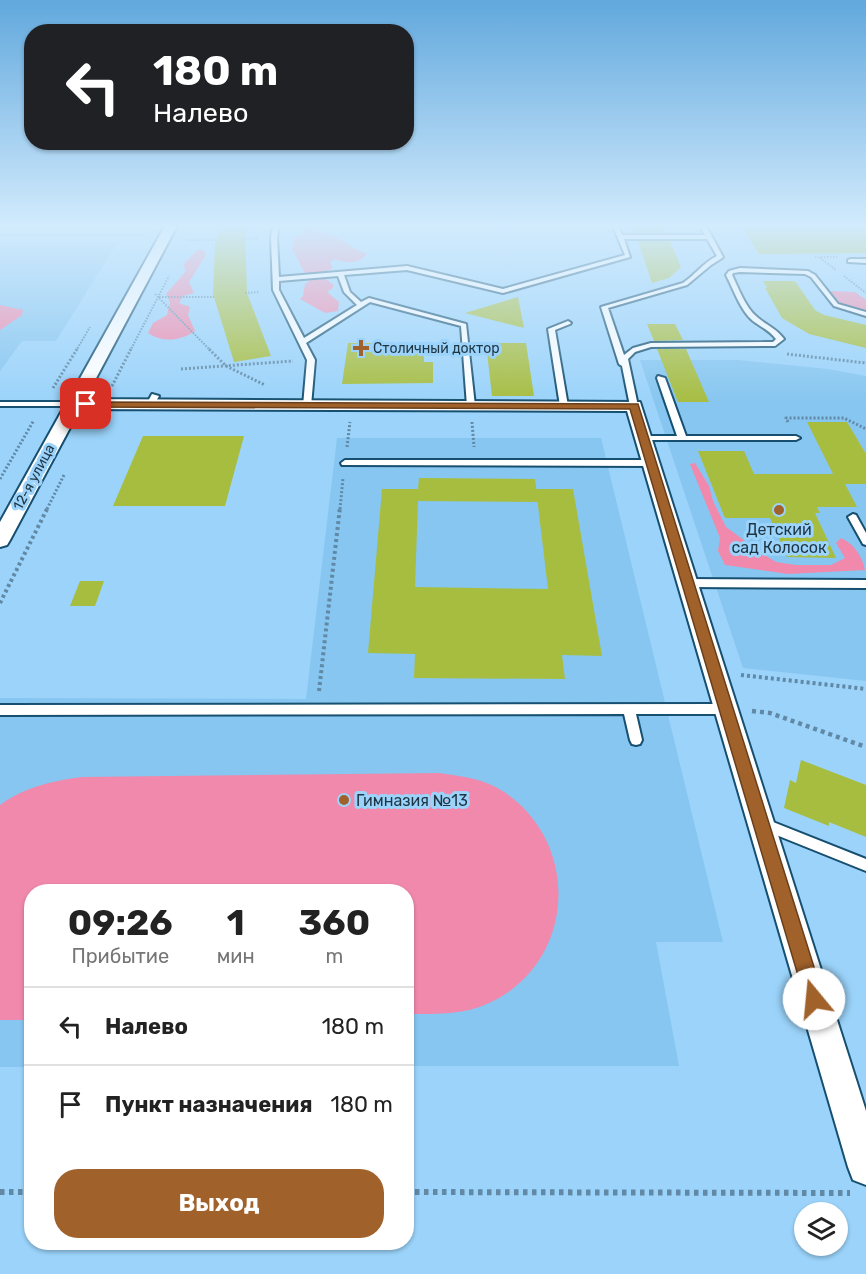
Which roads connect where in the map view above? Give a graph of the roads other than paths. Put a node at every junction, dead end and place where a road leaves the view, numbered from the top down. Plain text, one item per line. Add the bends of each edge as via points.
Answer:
1 (140, 283) edge
2 (275, 283) edge
3 (342, 283) edge
4 (472, 283) edge
5 (530, 283) edge
6 (686, 283) edge
7 (733, 283) edge
8 (819, 283) edge
9 (362, 305) junction
10 (866, 314) edge
11 (568, 323) dead end
12 (302, 342) junction
13 (624, 367) junction
14 (661, 378) dead end
15 (0, 404) edge
16 (74, 404) junction
17 (307, 406) junction
18 (471, 406) junction
19 (564, 406) junction
20 (634, 406) junction
21 (682, 437) junction
22 (645, 438) junction
23 (796, 438) road end
24 (345, 463) road end
25 (652, 463) junction
26 (853, 517) dead end
27 (0, 540) edge
28 (866, 542) edge
29 (688, 583) junction
30 (866, 584) edge
31 (629, 709) junction
32 (727, 709) junction
33 (0, 710) edge
34 (636, 740) dead end
35 (760, 823) junction
36 (866, 865) edge
37 (857, 1109) edge
38 (860, 1180) edge

1 - 16 street, 12-я улица
2 - 12 lane
3 - 9 lane via 350,299
4 - 5 lane via 503,291
6 - 13 lane via 604,307
7 - 13 lane via 748,311 776,332 780,339 775,344 651,345 628,353
8 - 10 lane via 836,305
9 - 12 lane
9 - 18 lane via 369,300 464,325
11 - 19 lane via 551,329
12 - 17 lane via 311,360
13 - 20 lane
14 - 21 lane
15 - 16 lane
16 - 17 street via 152,400
16 - 27 street, 12-я улица
17 - 18 street
18 - 19 street
19 - 20 street
20 - 22 street
21 - 22 lane
21 - 23 lane
22 - 25 street
24 - 25 lane
25 - 29 street
26 - 28 lane
29 - 30 lane
29 - 32 street
31 - 32 lane
31 - 33 lane
31 - 34 lane
32 - 35 street
35 - 36 lane
35 - 37 street
37 - 38 street

